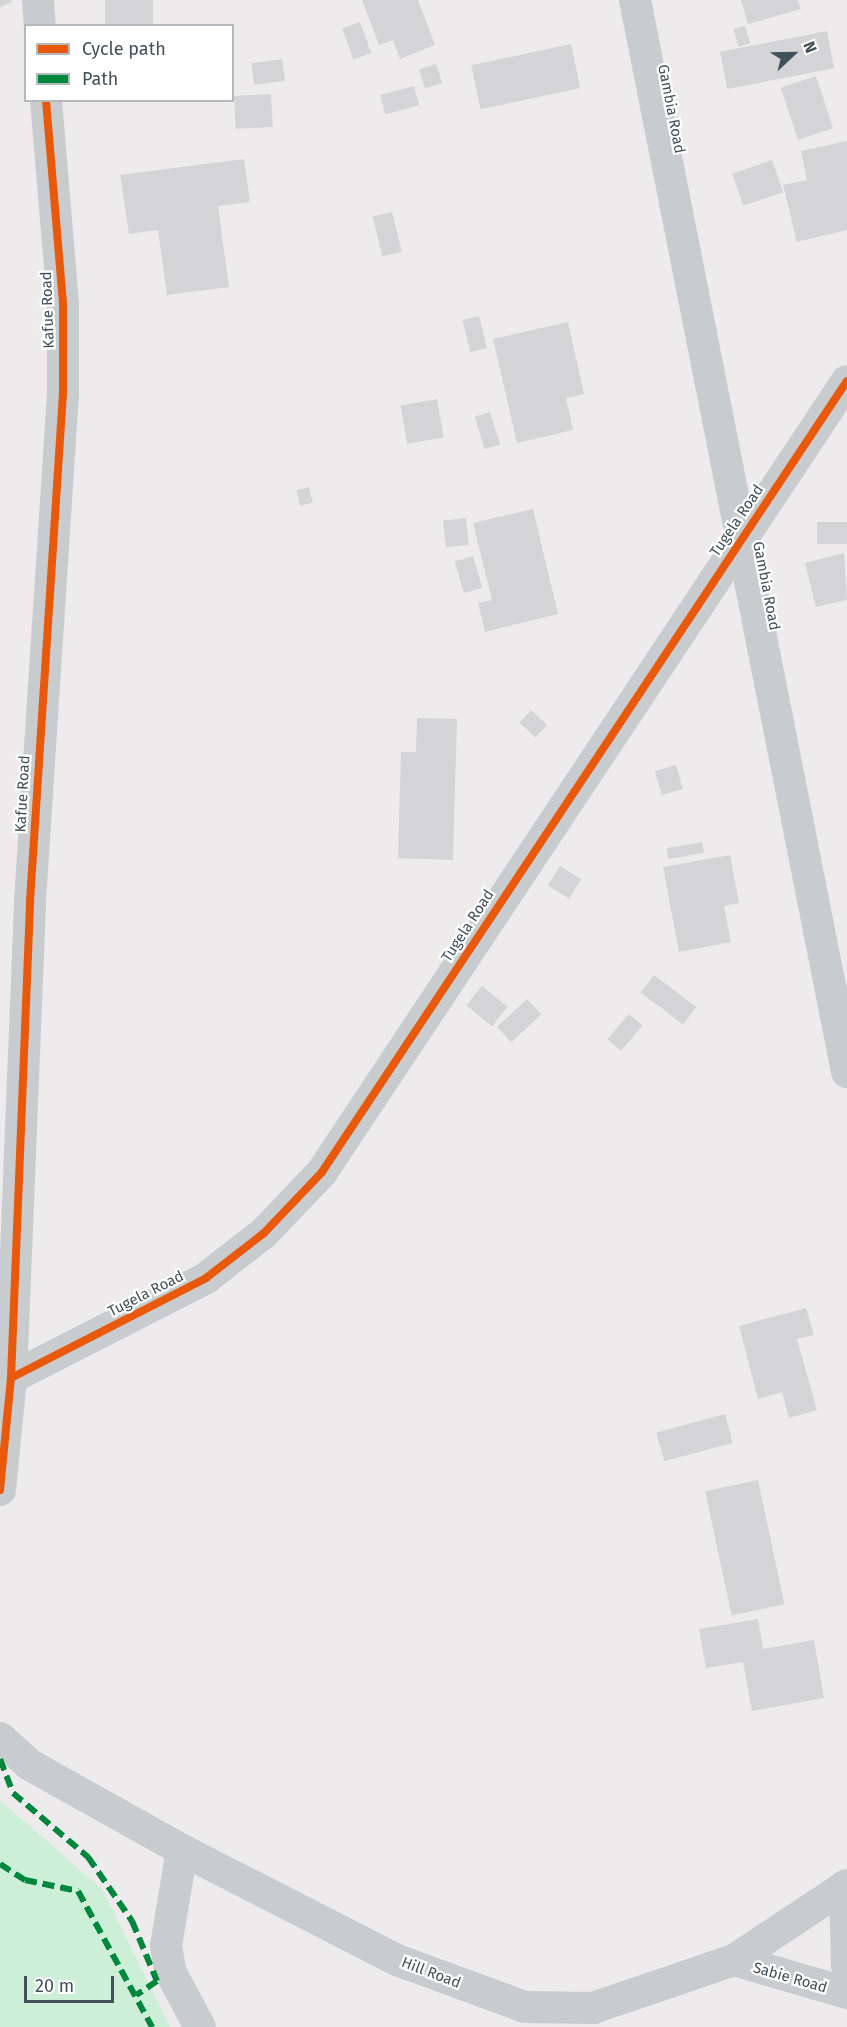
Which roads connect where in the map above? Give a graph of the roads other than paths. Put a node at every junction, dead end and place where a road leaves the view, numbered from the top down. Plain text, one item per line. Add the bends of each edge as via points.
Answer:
1 (38, 0) edge
2 (635, 0) edge
3 (40, 24) edge
4 (46, 102) edge
5 (847, 381) edge
6 (742, 536) junction
7 (847, 1071) edge
8 (11, 1378) junction
9 (0, 1490) edge
10 (0, 1737) edge
11 (182, 1850) junction
12 (846, 1885) edge
13 (734, 1960) junction
14 (847, 1966) edge
15 (847, 1993) edge
16 (200, 2027) edge

1 - 3 street
2 - 6 street, Gambia Road
4 - 8 street, Kafue Road via 63,303 63,394 31,889
5 - 6 street, Tugela Road
6 - 7 street, Gambia Road
6 - 8 street, Tugela Road via 322,1172 264,1233 207,1278
8 - 9 street, Kafue Road
10 - 11 street, Hill Road via 30,1765
11 - 13 street, Hill Road via 397,1960 525,2007 593,2008
11 - 16 street via 166,1946 171,1973
12 - 13 street, Hill Road
12 - 14 street
13 - 15 street, Sabie Road

